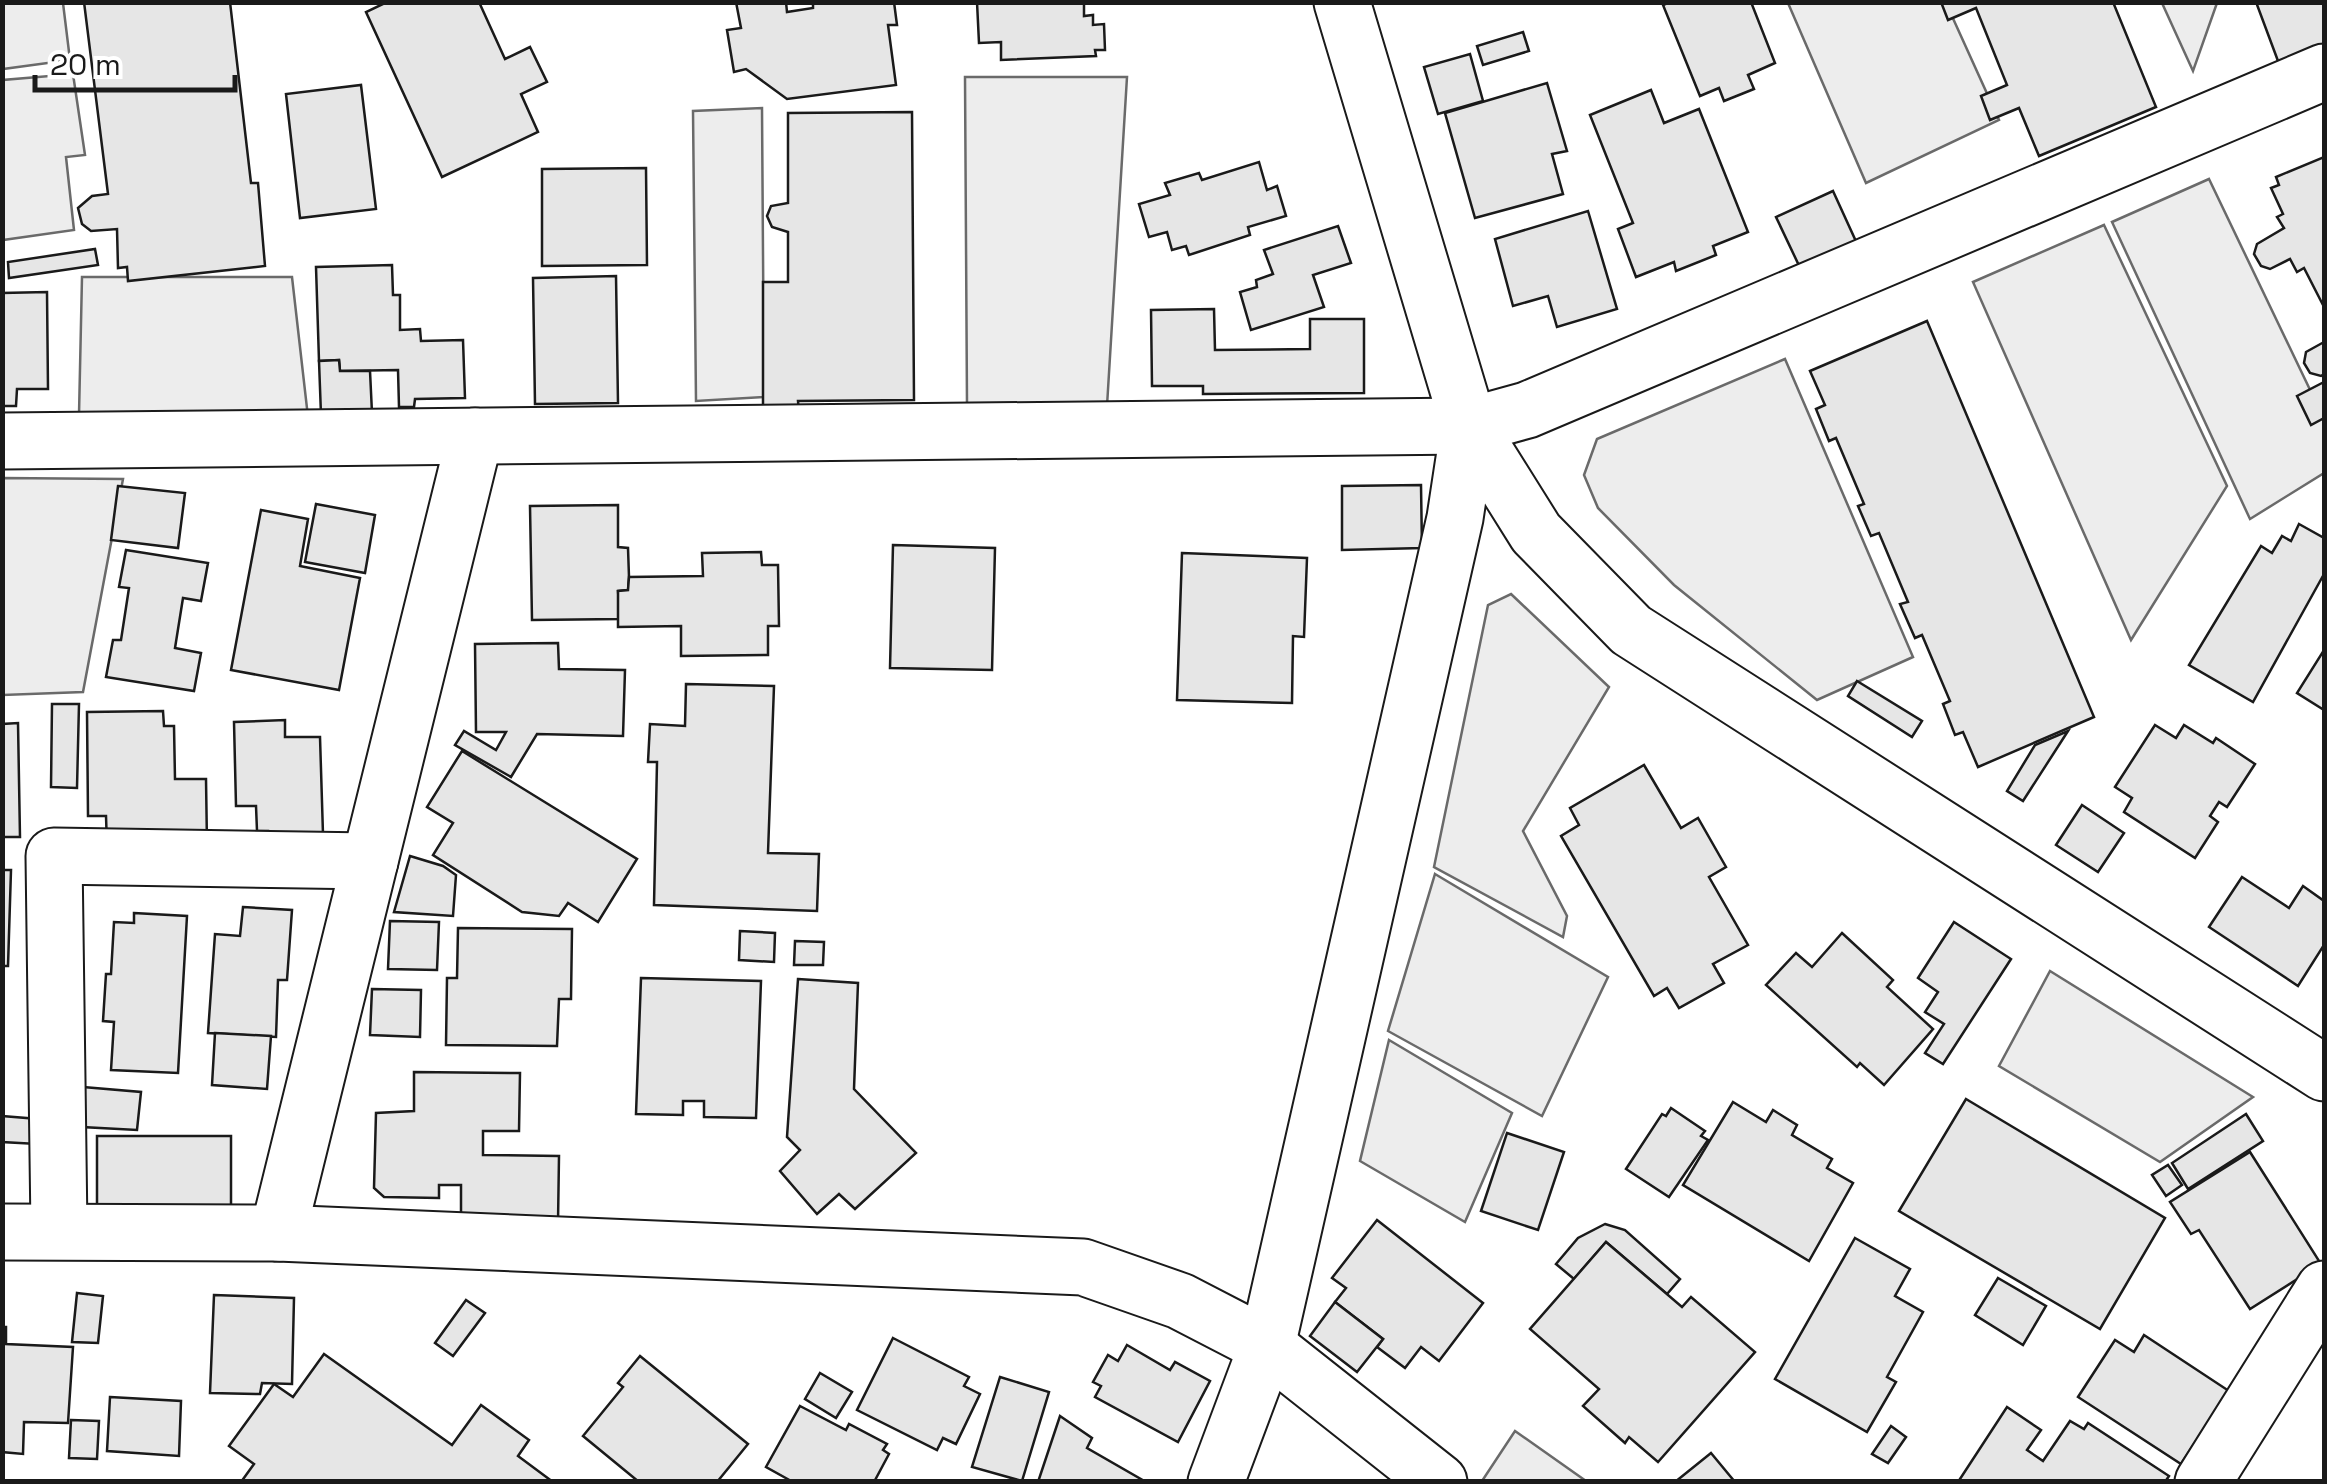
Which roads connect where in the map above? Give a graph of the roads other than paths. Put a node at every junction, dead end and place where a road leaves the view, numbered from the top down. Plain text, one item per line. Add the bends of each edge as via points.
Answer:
1 (1342, 2) edge
2 (2324, 72) edge
3 (1469, 426) junction
4 (475, 436) junction
5 (2, 441) edge
6 (370, 860) junction
7 (2324, 1074) edge
8 (59, 1229) junction
9 (2, 1232) edge
10 (278, 1233) junction
11 (2324, 1289) edge
12 (1267, 1346) junction
13 (1216, 1482) edge
14 (1439, 1482) edge
15 (2203, 1482) edge

1 - 3 street
2 - 3 street via 1527,410
3 - 4 street
3 - 7 street via 1536,533 1631,630
3 - 12 street via 1454,518
4 - 5 street
4 - 6 street
6 - 8 street via 54,856
6 - 10 street
8 - 9 street
8 - 10 street
10 - 12 street via 1083,1267 1180,1301
11 - 15 street
12 - 13 street
12 - 14 street

